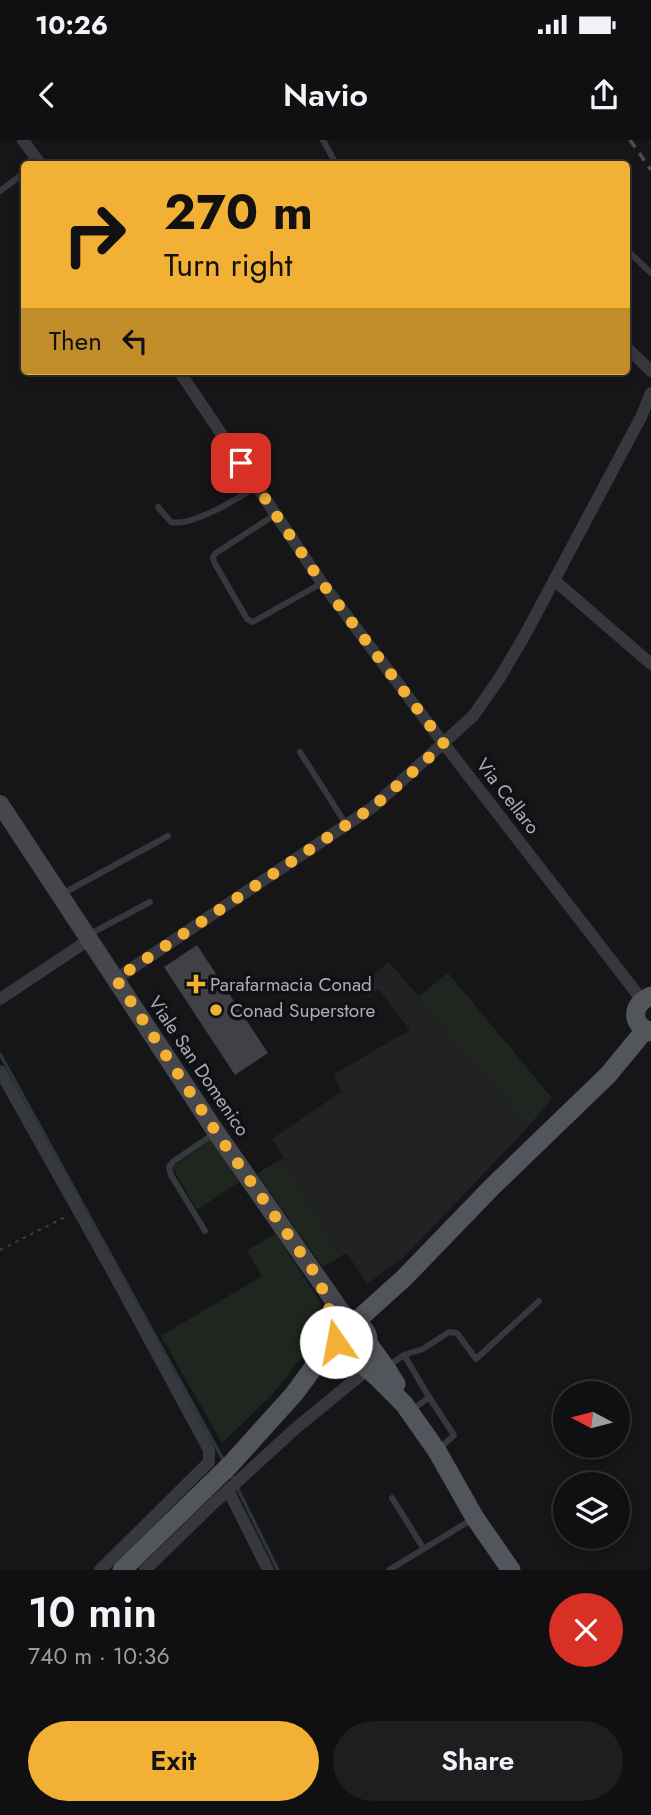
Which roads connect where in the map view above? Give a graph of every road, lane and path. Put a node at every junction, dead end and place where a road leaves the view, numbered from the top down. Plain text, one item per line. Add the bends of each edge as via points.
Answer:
1 (23, 140) edge
2 (323, 140) edge
3 (36, 161) edge
4 (334, 161) edge
5 (21, 175) edge
6 (0, 191) edge
7 (630, 253) edge
8 (651, 273) edge
9 (630, 351) edge
10 (651, 371) edge
11 (182, 375) edge
12 (651, 393) edge
13 (256, 486) junction
14 (158, 507) dead end
15 (275, 514) junction
16 (554, 580) junction
17 (322, 583) junction
18 (651, 664) edge
19 (444, 744) junction
20 (300, 752) dead end
21 (0, 804) edge
22 (347, 825) junction
23 (168, 836) dead end
24 (61, 895) junction
25 (150, 902) dead end
26 (88, 937) junction
27 (116, 979) junction
28 (647, 998) edge
29 (0, 999) edge
30 (648, 1031) edge
31 (0, 1071) edge
32 (216, 1132) junction
33 (78, 1210) junction
34 (205, 1231) dead end
35 (0, 1250) edge
36 (539, 1301) dead end
37 (352, 1333) junction
38 (404, 1355) junction
39 (350, 1356) junction
40 (377, 1368) junction
41 (294, 1394) junction
42 (429, 1397) junction
43 (407, 1408) junction
44 (437, 1451) junction
45 (230, 1479) junction
46 (392, 1498) dead end
47 (475, 1518) junction
48 (424, 1549) junction
49 (100, 1570) edge
50 (122, 1570) edge
51 (145, 1570) edge
52 (268, 1570) edge
53 (389, 1570) edge
54 (511, 1570) edge

1 - 3 street
2 - 4 lane
5 - 6 lane
7 - 8 lane
9 - 10 street
11 - 13 street, Via Cellaro
12 - 16 street
13 - 14 lane via 219,509 181,523 171,522
13 - 15 street, Via Cellaro
15 - 17 street, Via Cellaro
15 - 17 lane via 213,557 247,619 253,622
16 - 18 street
16 - 19 street via 499,679 473,716
17 - 19 street, Via Cellaro
19 - 22 street
19 - 28 street, Via Cellaro
20 - 22 lane
21 - 24 main road, Viale San Domenico
22 - 27 street
23 - 24 lane
24 - 26 main road, Viale San Domenico
25 - 26 lane
26 - 27 main road, Viale San Domenico
26 - 29 street
27 - 32 main road, Viale San Domenico
28 - 30 main road via 636,1016
30 - 37 main road
31 - 33 street
32 - 34 lane via 169,1167
32 - 37 main road, Viale San Domenico
33 - 35 path
33 - 49 street via 209,1450 206,1465
36 - 38 lane via 476,1359 457,1333 449,1332
37 - 39 main road via 361,1353
37 - 40 main road
37 - 41 main road
38 - 40 lane
38 - 42 lane
39 - 40 main road
39 - 41 main road
40 - 43 main road
40 - 45 street
41 - 45 main road
42 - 43 lane
42 - 44 lane via 454,1435
43 - 44 main road
44 - 47 main road
45 - 50 main road
45 - 51 street via 214,1503
45 - 52 street
46 - 48 lane
47 - 48 lane
47 - 54 main road
48 - 53 lane

